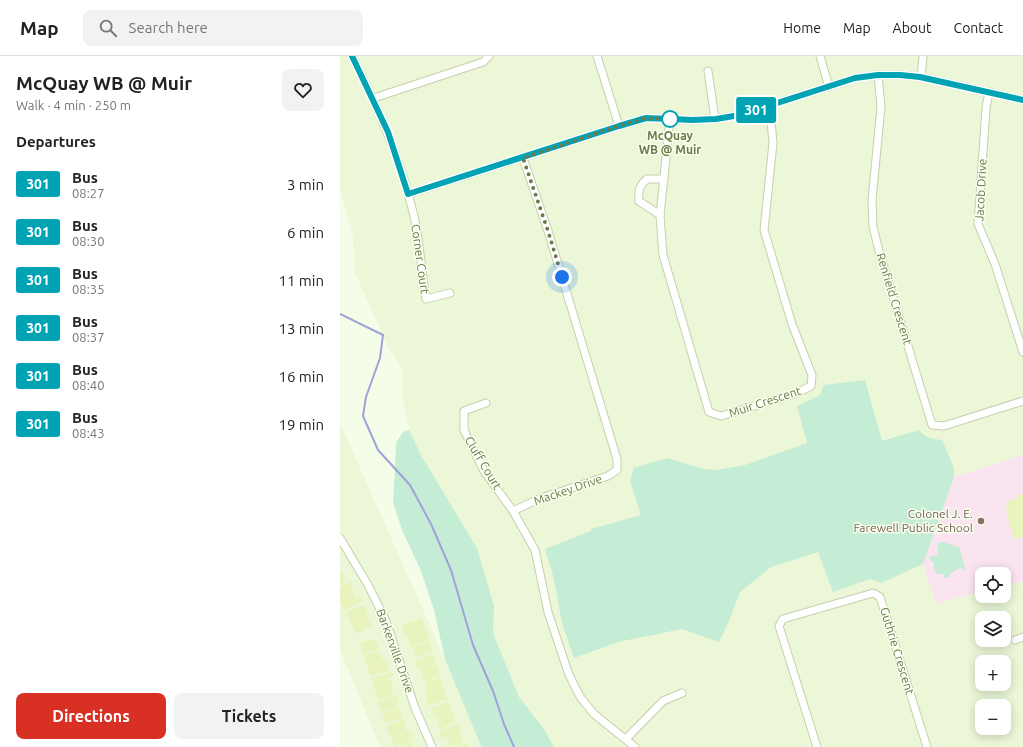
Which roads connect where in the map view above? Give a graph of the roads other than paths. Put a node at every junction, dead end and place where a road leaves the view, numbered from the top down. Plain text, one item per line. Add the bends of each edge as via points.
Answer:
1 (352, 56) edge
2 (489, 56) edge
3 (597, 56) edge
4 (820, 56) edge
5 (923, 56) edge
6 (708, 71) dead end
7 (878, 75) junction
8 (920, 77) junction
9 (829, 86) junction
10 (989, 92) junction
11 (374, 98) junction
12 (1023, 100) edge
13 (768, 107) junction
14 (670, 119) junction
15 (716, 119) junction
16 (619, 126) junction
17 (523, 158) junction
18 (664, 179) junction
19 (408, 194) junction
20 (660, 215) junction
21 (450, 293) dead end
22 (1023, 352) edge
23 (1023, 401) edge
24 (486, 403) dead end
25 (513, 511) junction
26 (340, 538) edge
27 (1023, 637) edge
28 (1015, 640) dead end
29 (682, 692) dead end
30 (626, 739) junction
31 (432, 747) edge
32 (635, 747) edge
33 (817, 747) edge
34 (927, 747) edge

1 - 11 street
2 - 11 street via 482,62
3 - 16 street
4 - 9 street
5 - 8 street
6 - 15 street
7 - 8 street
7 - 9 street via 855,78
7 - 23 street, Renfield Crescent via 881,107 872,200 874,227 879,252 932,425 944,426
8 - 10 street
9 - 13 street
10 - 12 street
10 - 22 street, Jacob Drive via 978,224 996,264
11 - 19 street
13 - 15 street
13 - 20 street, Muir Crescent via 773,143 764,230 792,324 812,375 811,386 797,393 721,416 709,412 663,255
14 - 15 street
14 - 16 street via 646,118
14 - 18 street, Muir Crescent
16 - 17 street
17 - 19 street
17 - 25 street, Mackey Drive via 617,458 617,470 608,476 541,498
18 - 20 street, Muir Crescent
18 - 20 street via 647,179 638,191 639,201
19 - 21 street, Corner Court via 418,237 426,299
24 - 25 street, Cluff Court via 464,411 464,430 484,471
25 - 30 street via 535,550 548,612 574,685 594,714
26 - 31 street, Barkerville Drive via 386,621 415,708
27 - 28 street
29 - 30 street via 663,701
30 - 32 street
33 - 34 street, Guthrie Crescent via 779,626 783,619 873,593 880,597

